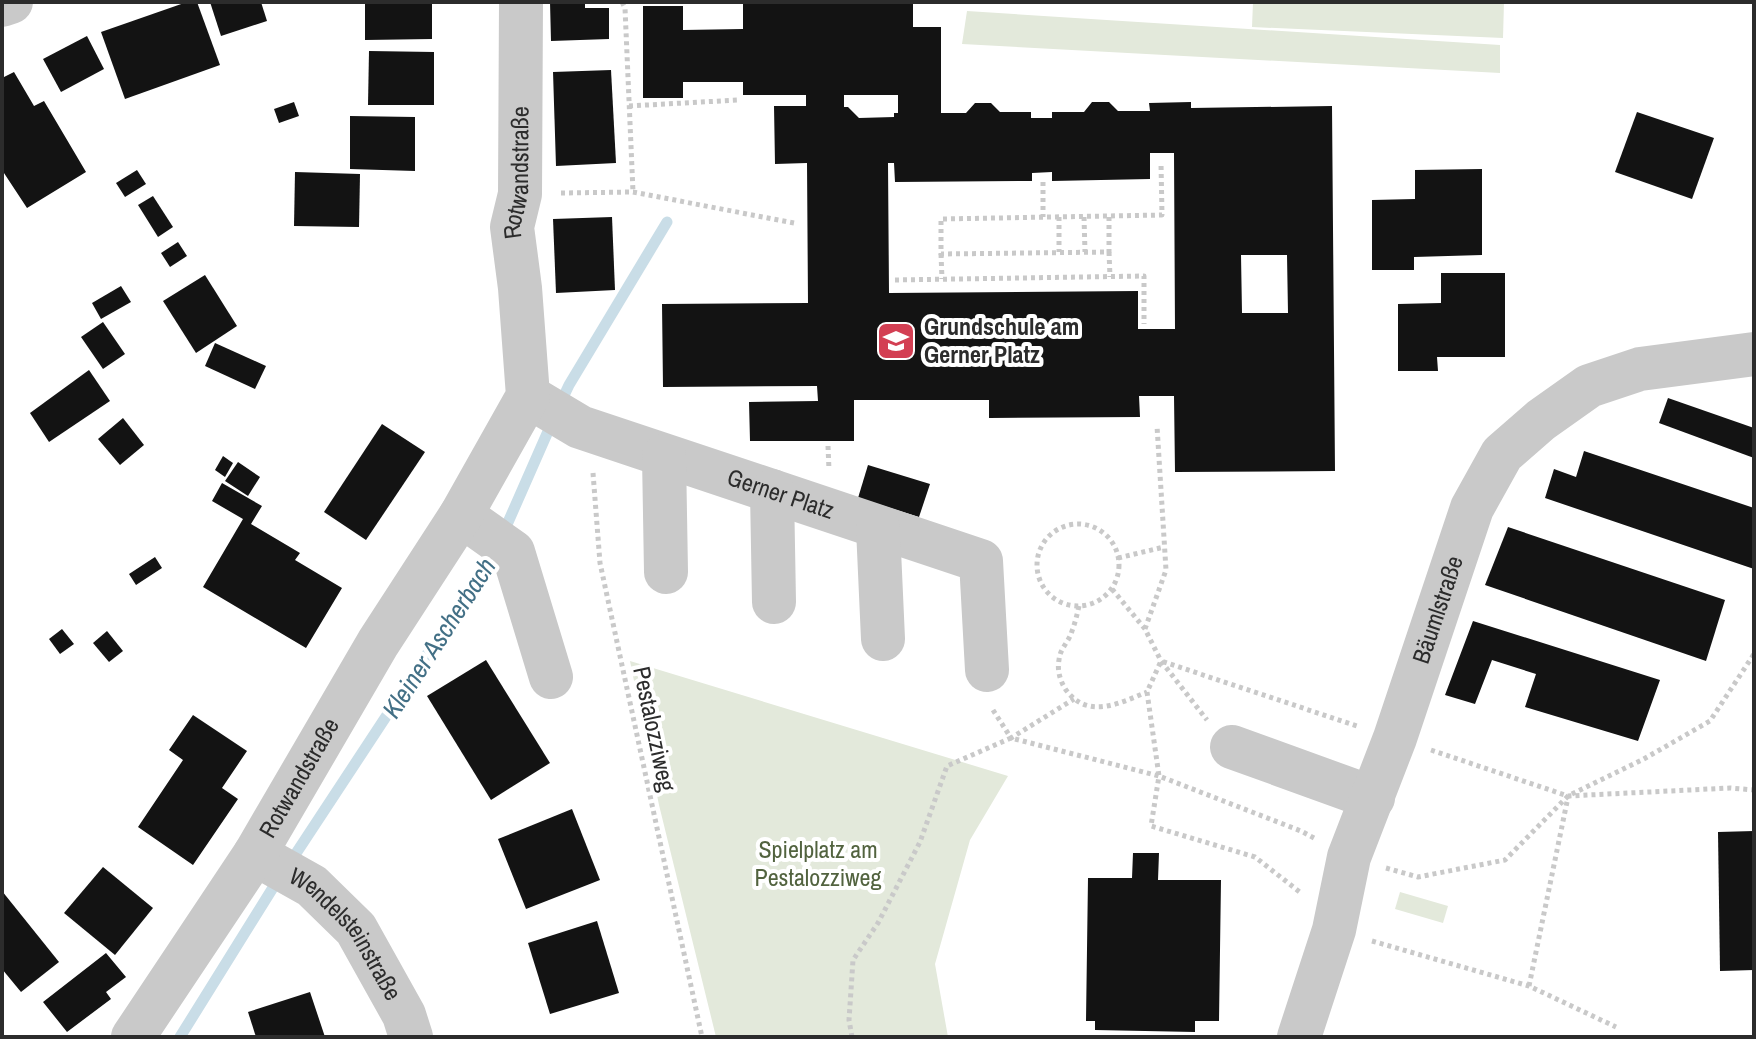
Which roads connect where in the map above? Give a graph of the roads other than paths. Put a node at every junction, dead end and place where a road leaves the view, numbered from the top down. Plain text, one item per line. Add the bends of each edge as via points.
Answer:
1 (11, 2) edge
2 (521, 2) edge
3 (2, 5) edge
4 (1754, 354) edge
5 (528, 396) junction
6 (664, 456) junction
7 (772, 491) junction
8 (878, 528) junction
9 (485, 531) junction
10 (666, 572) dead end
11 (774, 602) dead end
12 (883, 639) dead end
13 (987, 670) road end
14 (551, 677) dead end
15 (1232, 747) road end
16 (1373, 798) junction
17 (281, 868) junction
18 (133, 1037) edge
19 (411, 1037) edge
20 (1299, 1037) edge

1 - 3 street
2 - 5 street, Rotwandstraße via 520,194 512,227
4 - 16 street, Bäumlstraße via 1640,369 1589,386 1502,454 1472,508
5 - 6 street, Gerner Platz via 580,427
5 - 9 street, Rotwandstraße
6 - 7 street, Gerner Platz
6 - 10 street
7 - 8 street, Gerner Platz
7 - 11 street
8 - 12 street
8 - 13 street, Gerner Platz via 981,561
9 - 14 street
9 - 17 street, Rotwandstraße via 378,643 296,779
15 - 16 street
16 - 20 street, Bäumlstraße via 1349,857 1334,930
17 - 18 street, Rotwandstraße
17 - 19 street, Wendelsteinstraße via 356,929

